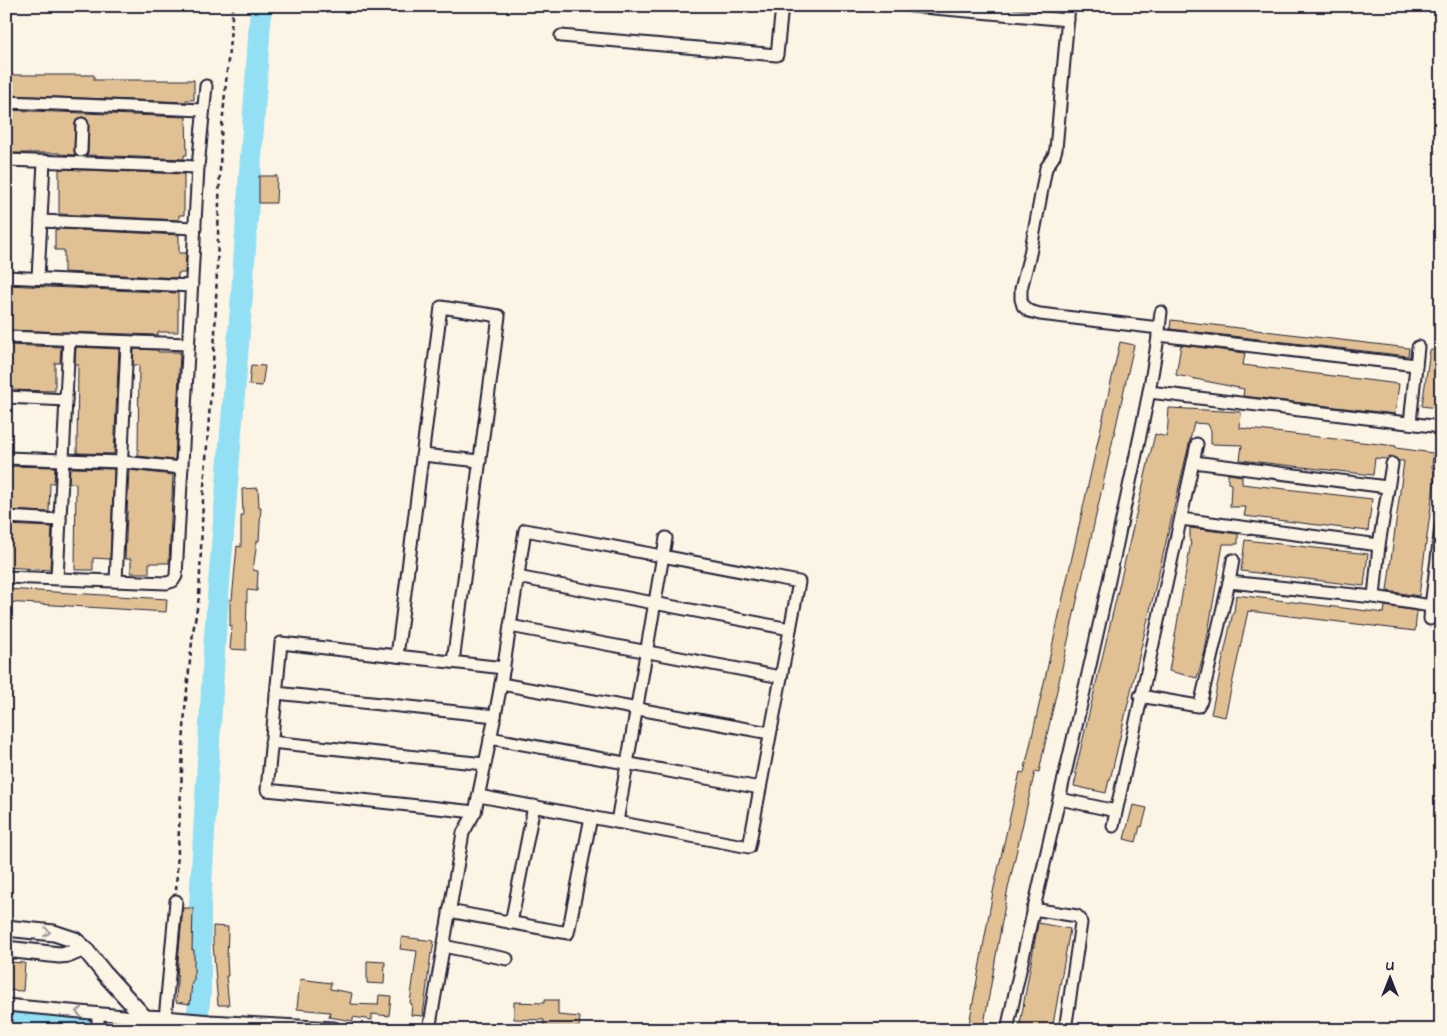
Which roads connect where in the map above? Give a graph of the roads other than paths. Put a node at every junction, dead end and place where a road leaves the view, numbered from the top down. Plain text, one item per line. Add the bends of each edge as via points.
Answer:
1 (782, 6) edge
2 (911, 6) edge
3 (1069, 6) edge
4 (1068, 20) junction
5 (561, 36) dead end
6 (206, 86) dead end
7 (6, 102) edge
8 (203, 110) junction
9 (82, 124) dead end
10 (81, 158) junction
11 (6, 160) edge
12 (44, 161) junction
13 (198, 167) junction
14 (41, 221) junction
15 (195, 228) junction
16 (6, 277) edge
17 (38, 278) junction
18 (192, 286) junction
19 (1161, 312) dead end
20 (1159, 331) junction
21 (6, 337) edge
22 (70, 339) junction
23 (127, 342) junction
24 (188, 344) junction
25 (1418, 347) dead end
26 (1416, 365) junction
27 (1148, 392) junction
28 (6, 396) edge
29 (66, 400) junction
30 (1410, 423) junction
31 (1441, 427) edge
32 (1197, 444) dead end
33 (422, 455) junction
34 (6, 458) edge
35 (63, 461) junction
36 (480, 461) junction
37 (122, 462) junction
38 (1194, 462) junction
39 (1392, 464) dead end
40 (182, 468) junction
41 (1387, 487) junction
42 (6, 517) edge
43 (1181, 519) junction
44 (60, 520) junction
45 (1441, 527) edge
46 (666, 538) dead end
47 (1380, 545) junction
48 (663, 556) junction
49 (1233, 560) dead end
50 (6, 577) edge
51 (518, 577) junction
52 (57, 578) junction
53 (116, 580) junction
54 (1229, 582) junction
55 (1374, 597) junction
56 (655, 603) junction
57 (1431, 606) junction
58 (1430, 620) dead end
59 (510, 626) junction
60 (790, 629) junction
61 (647, 652) junction
62 (397, 656) junction
63 (453, 662) junction
64 (504, 668) junction
65 (781, 677) junction
66 (501, 684) junction
67 (276, 693) junction
68 (1140, 696) junction
69 (637, 709) junction
70 (495, 716) junction
71 (770, 733) junction
72 (490, 738) junction
73 (272, 742) junction
74 (485, 764) junction
75 (627, 764) junction
76 (760, 788) junction
77 (478, 796) junction
78 (1060, 798) junction
79 (534, 806) junction
80 (475, 812) junction
81 (1116, 812) junction
82 (591, 817) junction
83 (617, 822) junction
84 (1112, 826) dead end
85 (176, 901) road end
86 (1033, 909) junction
87 (450, 911) junction
88 (511, 923) junction
89 (6, 928) edge
90 (443, 946) junction
91 (84, 948) junction
92 (6, 949) edge
93 (507, 958) dead end
94 (6, 1005) edge
95 (98, 1014) junction
96 (145, 1018) junction
97 (165, 1019) junction
98 (98, 1029) edge
99 (334, 1030) edge
100 (429, 1030) edge
101 (1007, 1030) edge
102 (1065, 1030) edge

1 - 5 street via 777,55
2 - 4 street
3 - 4 street
4 - 20 street via 1056,149 1046,168 1021,289 1023,306 1040,314
6 - 8 street
7 - 8 street
8 - 13 street
9 - 10 street
10 - 12 street
10 - 13 street
11 - 12 street
12 - 14 street
13 - 15 street
14 - 15 street
14 - 17 street
15 - 18 street
16 - 17 street
17 - 18 street
18 - 24 street
19 - 20 street
20 - 26 street
20 - 27 street
21 - 22 street
22 - 23 street
22 - 29 street
23 - 24 street
23 - 37 street
24 - 40 street
25 - 26 street
26 - 30 street
27 - 30 street
27 - 78 street
28 - 29 street
29 - 35 street
30 - 31 street
32 - 38 street
33 - 36 street
33 - 36 street via 441,306 499,316
33 - 62 street
34 - 35 street
35 - 37 street
35 - 44 street
36 - 63 street
37 - 40 street
37 - 53 street
38 - 41 street
38 - 43 street
39 - 41 street
40 - 53 street via 174,581
41 - 47 street
42 - 44 street
43 - 47 street
43 - 68 street
44 - 52 street
45 - 57 street
46 - 48 street
47 - 55 street
48 - 51 street via 525,530
48 - 56 street
48 - 60 street via 799,582
49 - 54 street
50 - 52 street
51 - 56 street
51 - 59 street
52 - 53 street
54 - 55 street
54 - 68 street via 1198,706
55 - 57 street
56 - 60 street
56 - 61 street
57 - 58 street
59 - 61 street
59 - 64 street
60 - 65 street
61 - 65 street
61 - 69 street
62 - 63 street
62 - 67 street via 281,643
63 - 64 street
64 - 66 street
65 - 71 street
66 - 69 street
66 - 70 street
67 - 70 street
67 - 73 street
68 - 81 street
69 - 71 street
69 - 75 street
70 - 72 street
71 - 76 street
72 - 74 street
72 - 75 street
73 - 74 street
73 - 80 street via 267,790
74 - 77 street
75 - 76 street
75 - 83 street
76 - 83 street via 749,848
77 - 79 street
77 - 80 street
78 - 81 street
78 - 86 street
79 - 82 street
79 - 88 street
80 - 87 street via 463,833
81 - 84 street
82 - 83 street
82 - 88 street via 568,933
85 - 97 street
86 - 101 street
86 - 102 street via 1080,919
87 - 88 street
87 - 90 street
89 -> 91 street via 66,936
90 - 93 street
90 - 100 street
91 - 92 street via 58,955
91 - 96 street
95 -> 94 street
95 - 96 street
95 - 98 street
96 - 97 street
97 - 99 street

